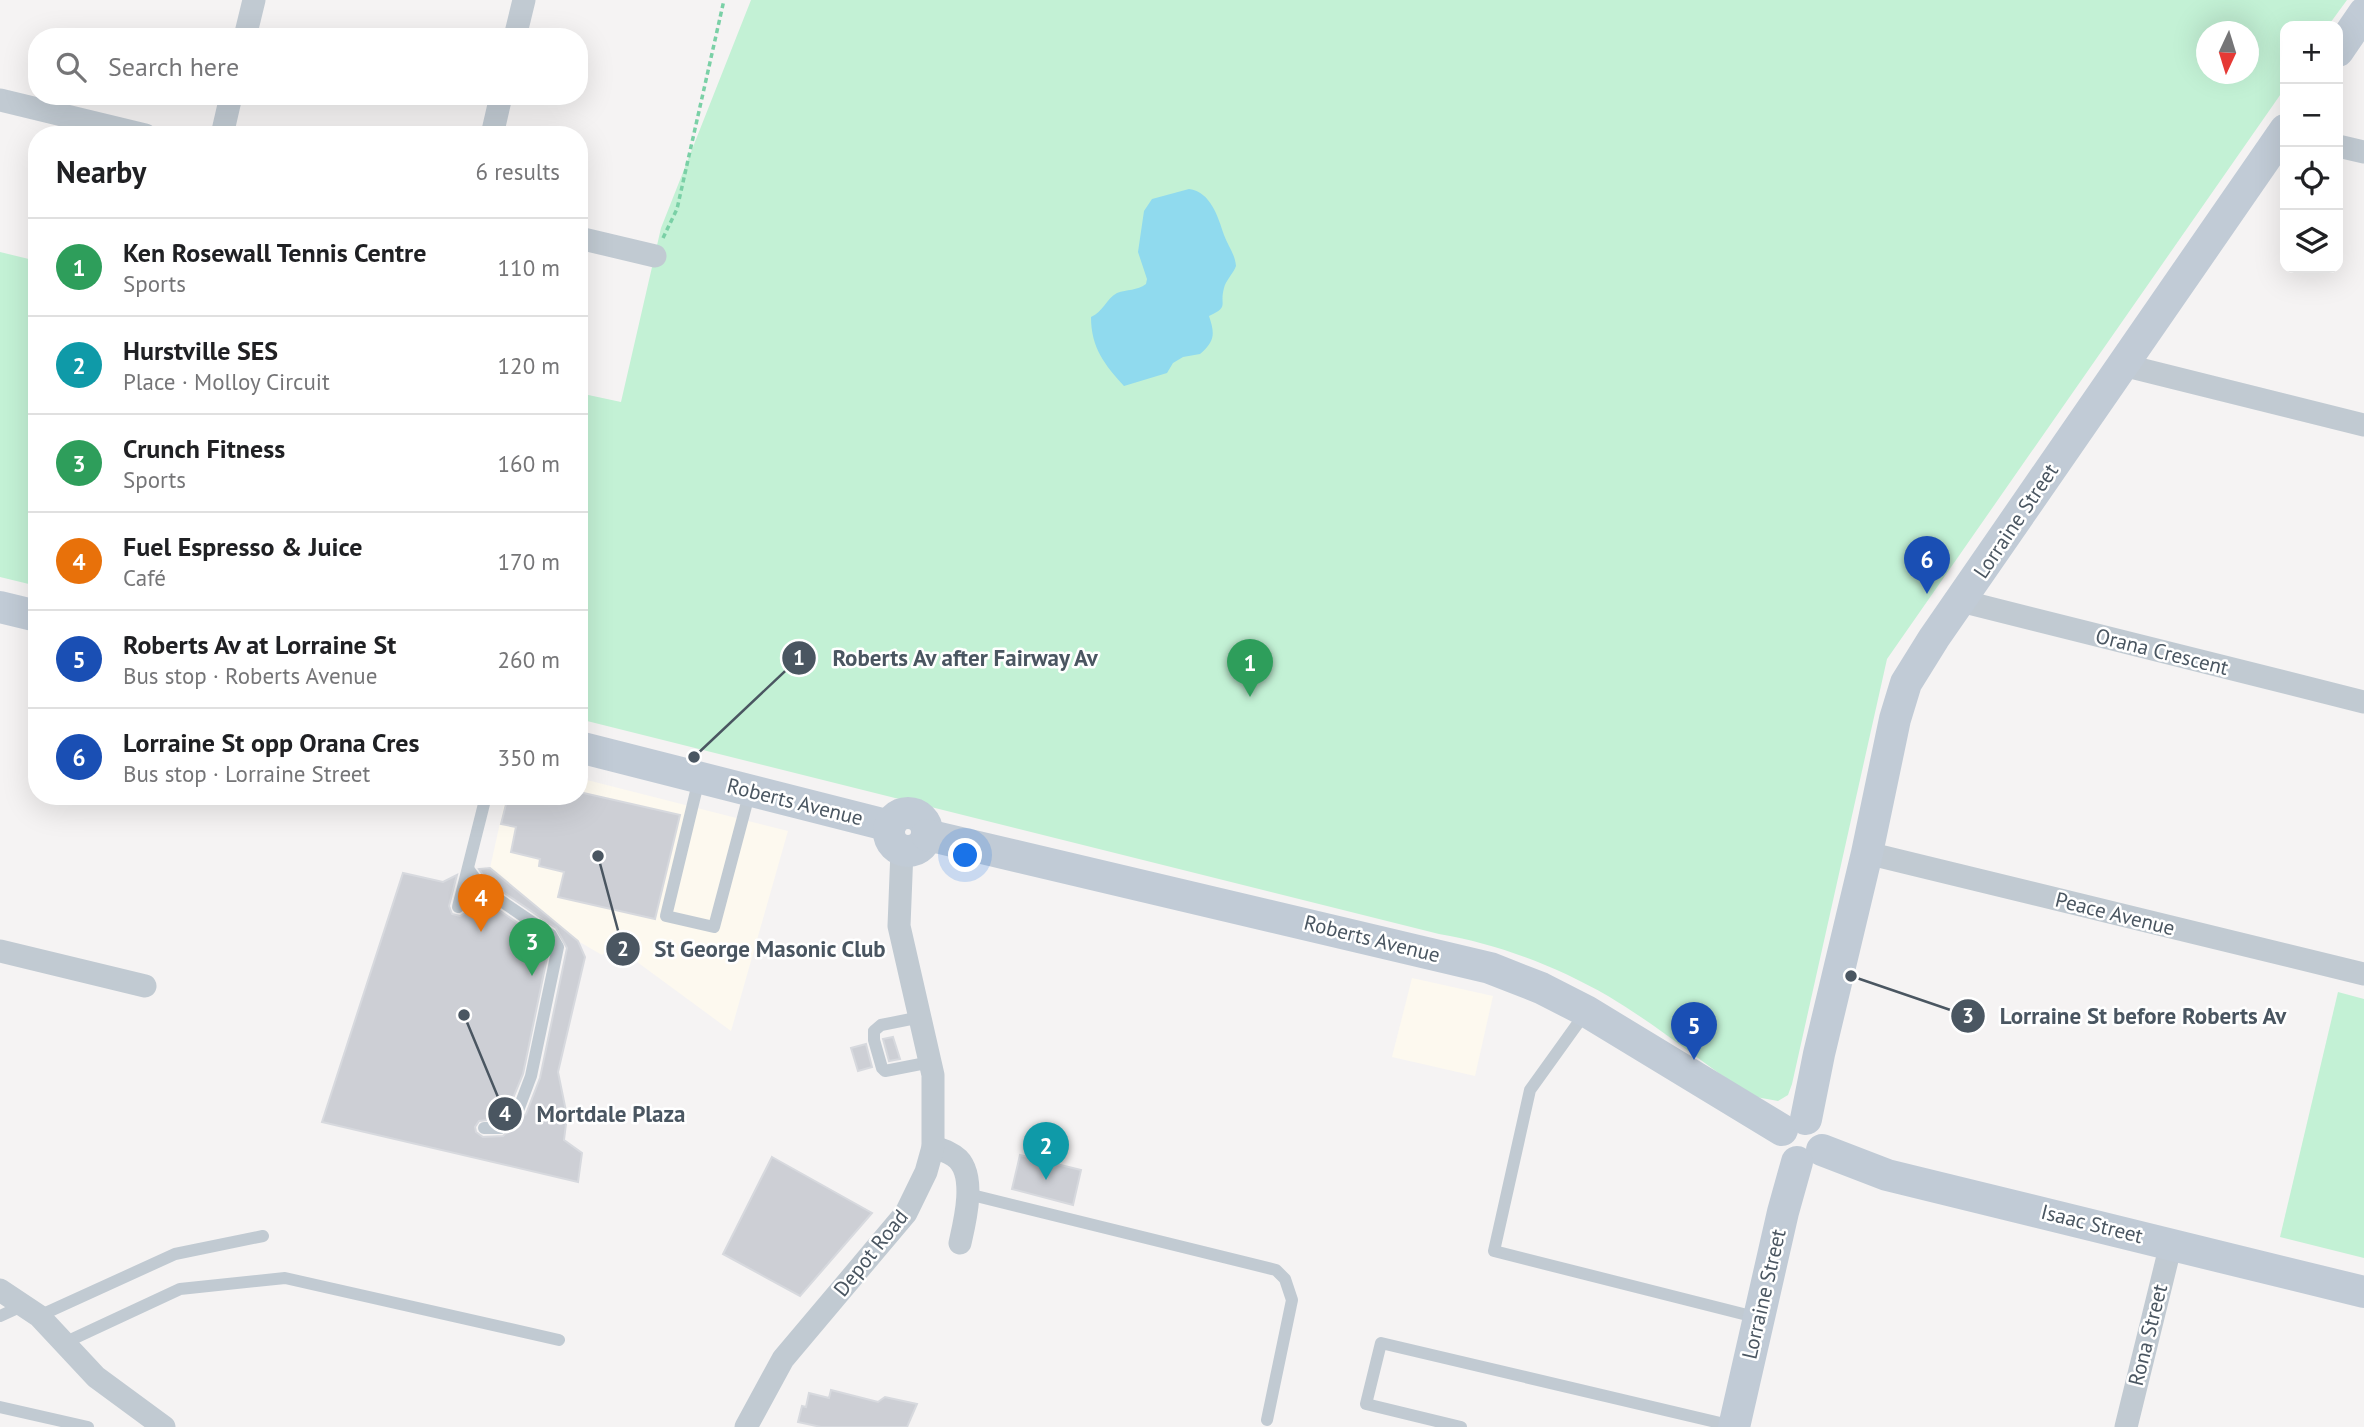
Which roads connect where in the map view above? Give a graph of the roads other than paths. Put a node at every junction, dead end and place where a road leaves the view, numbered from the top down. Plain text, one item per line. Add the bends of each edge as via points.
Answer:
1 (254, 0) edge
2 (524, 0) edge
3 (2364, 13) edge
4 (247, 28) edge
5 (517, 28) edge
6 (2343, 44) edge
7 (0, 100) edge
8 (229, 105) edge
9 (499, 105) edge
10 (108, 126) edge
11 (224, 126) edge
12 (494, 126) edge
13 (2280, 137) edge
14 (2342, 147) edge
15 (2364, 152) edge
16 (588, 240) edge
17 (655, 256) road end
18 (2123, 365) junction
19 (2364, 425) edge
20 (1961, 601) junction
21 (0, 607) edge
22 (28, 613) edge
23 (2364, 702) edge
24 (588, 749) edge
25 (699, 777) junction
26 (750, 790) junction
27 (484, 805) edge
28 (906, 837) junction
29 (1867, 853) junction
30 (469, 870) junction
31 (458, 907) dead end
32 (0, 951) edge
33 (2364, 974) edge
34 (145, 986) dead end
35 (1586, 1012) junction
36 (921, 1017) junction
37 (931, 1062) junction
38 (1794, 1125) junction
39 (484, 1128) dead end
40 (933, 1147) junction
41 (1810, 1156) junction
42 (968, 1194) junction
43 (263, 1236) dead end
44 (960, 1243) dead end
45 (2171, 1244) junction
46 (0, 1290) edge
47 (2364, 1292) edge
48 (32, 1311) junction
49 (0, 1316) edge
50 (1759, 1318) junction
51 (559, 1340) dead end
52 (64, 1343) junction
53 (0, 1407) edge
54 (1267, 1420) dead end
55 (88, 1427) edge
56 (164, 1427) edge
57 (746, 1427) edge
58 (1461, 1427) edge
59 (1734, 1427) edge
60 (2126, 1427) edge

1 - 4 street
2 - 5 street
3 - 6 street
7 - 10 street
8 - 11 street
9 - 12 street
13 - 18 street, Lorraine Street
14 - 15 street
16 - 17 street
18 - 19 street
18 - 20 street, Lorraine Street
20 - 23 street, Orana Crescent
20 - 29 street, Lorraine Street via 1906,683 1890,737
21 - 22 street
24 - 25 street, Roberts Avenue
25 - 26 street, Roberts Avenue
25 - 26 lane via 666,916 714,927
26 - 28 street, Roberts Avenue
27 - 30 lane
28 - 35 street, Roberts Avenue via 1490,968
28 - 36 street, Depot Road via 899,926
29 - 33 street, Peace Avenue
29 - 38 street, Lorraine Street via 1819,1054
30 - 31 lane
30 - 39 lane via 482,888 551,935 558,947 531,1076 519,1108 500,1128
32 - 34 street
35 - 38 street, Roberts Avenue
35 - 50 lane via 1530,1090 1494,1251
36 - 37 street, Depot Road
36 - 37 lane via 881,1025 874,1031 874,1040 885,1070
37 - 40 street, Depot Road
38 - 41 street via 1818,1125 1821,1130 1824,1137
40 - 42 street via 951,1153 963,1165
40 - 57 street, Depot Road via 906,1213 783,1359
41 - 45 street, Isaac Street
41 - 50 street, Lorraine Street via 1783,1212
42 - 44 street
42 - 54 lane via 1276,1270 1285,1279 1292,1300
43 - 48 lane via 175,1254
45 - 47 street, Isaac Street
45 - 60 street, Rona Street
46 - 48 street
48 - 49 lane
48 - 52 street
50 - 59 street, Lorraine Street
51 - 52 lane via 285,1278 180,1289
52 - 56 street via 96,1377
53 - 55 lane
58 - 59 lane via 1366,1404 1381,1343

